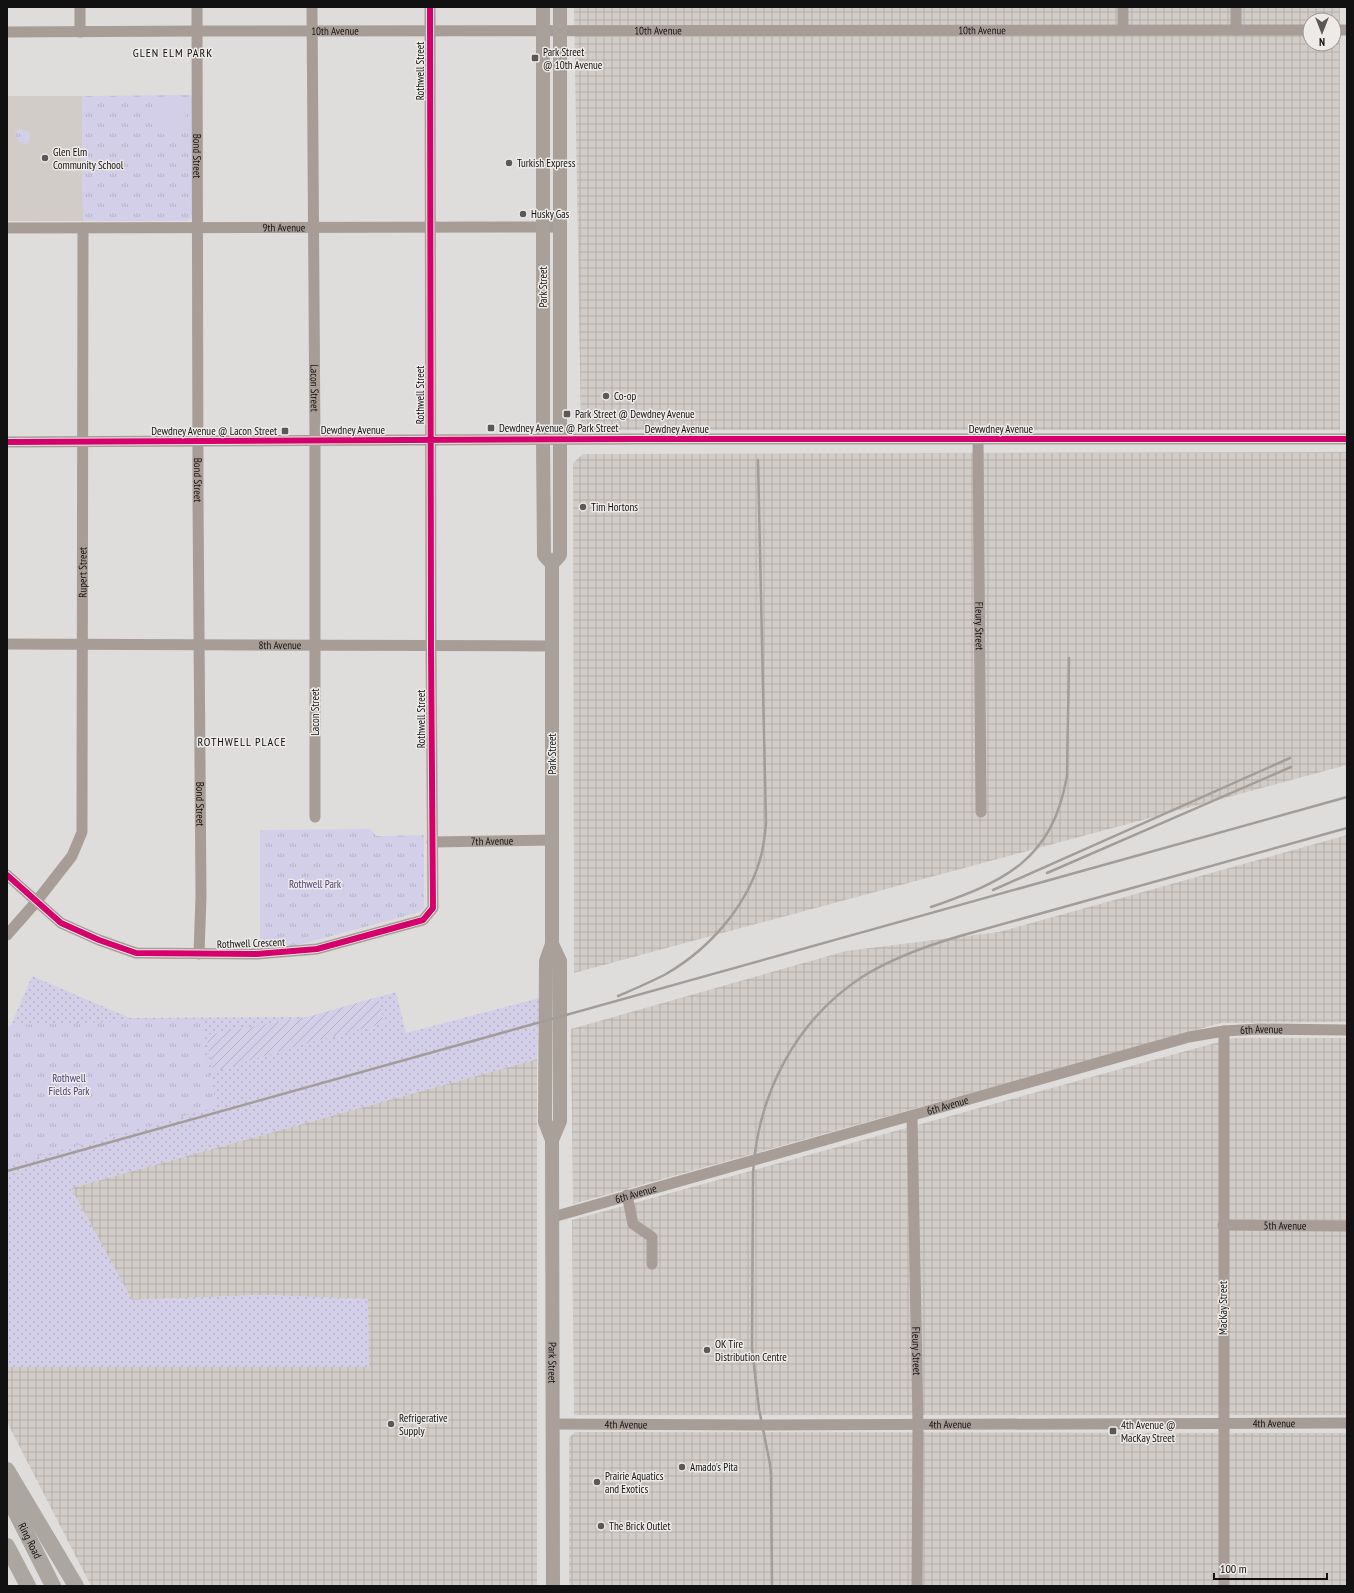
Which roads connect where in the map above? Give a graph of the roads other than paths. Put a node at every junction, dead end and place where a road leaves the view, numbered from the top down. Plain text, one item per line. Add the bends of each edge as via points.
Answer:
1 (80, 7) edge
2 (198, 7) edge
3 (312, 7) edge
4 (430, 7) edge
5 (543, 7) edge
6 (560, 7) edge
7 (1123, 7) edge
8 (1236, 7) edge
9 (430, 30) junction
10 (1123, 30) junction
11 (1236, 30) junction
12 (1302, 30) edge
13 (197, 31) junction
14 (312, 31) junction
15 (543, 31) junction
16 (560, 31) junction
17 (7, 32) edge
18 (80, 32) junction
19 (7, 228) edge
20 (83, 228) junction
21 (198, 228) junction
22 (314, 228) junction
23 (430, 228) junction
24 (543, 228) junction
25 (560, 228) junction
26 (978, 439) junction
27 (1347, 439) edge
28 (431, 440) junction
29 (543, 440) junction
30 (560, 440) junction
31 (198, 441) junction
32 (315, 441) junction
33 (7, 442) edge
34 (82, 442) junction
35 (552, 564) junction
36 (7, 644) edge
37 (83, 644) junction
38 (199, 644) junction
39 (315, 646) junction
40 (431, 646) junction
41 (552, 646) junction
42 (981, 812) dead end
43 (315, 817) dead end
44 (432, 837) junction
45 (552, 840) junction
46 (7, 875) edge
47 (36, 902) junction
48 (7, 935) edge
49 (199, 954) junction
50 (1347, 1030) edge
51 (1224, 1031) junction
52 (912, 1116) junction
53 (627, 1195) junction
54 (553, 1216) junction
55 (1223, 1225) junction
56 (1347, 1226) edge
57 (652, 1264) dead end
58 (1224, 1423) junction
59 (1347, 1423) edge
60 (553, 1424) junction
61 (918, 1424) junction
62 (7, 1470) edge
63 (7, 1495) edge
64 (7, 1546) edge
65 (28, 1586) edge
66 (53, 1586) edge
67 (76, 1586) edge
68 (554, 1586) edge
69 (917, 1586) edge
70 (1224, 1586) edge

1 - 18 street
2 - 13 street, Bond Street
3 - 14 street, Lacon Street
4 - 9 street, Rothwell Street
5 - 15 main road, Park Street
6 - 16 main road, Park Street
7 - 10 street
8 - 11 street
9 - 14 street, 10th Avenue
9 - 15 street, 10th Avenue
9 - 23 street, Rothwell Street
10 - 11 street, 10th Avenue
10 - 16 street, 10th Avenue
11 - 12 street, 10th Avenue
13 - 14 street, 10th Avenue
13 - 18 street, 10th Avenue
13 - 21 street, Bond Street
14 - 22 street, Lacon Street
15 - 16 street, 10th Avenue
15 - 24 main road, Park Street
16 - 25 main road, Park Street
17 - 18 street, 10th Avenue
19 - 20 street, 9th Avenue
20 - 21 street, 9th Avenue
20 - 34 street, Rupert Street
21 - 22 street, 9th Avenue
21 - 31 street, Bond Street
22 - 23 street, 9th Avenue
22 - 32 street, Lacon Street
23 - 24 street, 9th Avenue
23 - 28 street, Rothwell Street
24 - 25 street, 9th Avenue
24 - 29 main road, Park Street
25 - 30 main road, Park Street
26 - 27 street, Dewdney Avenue
26 - 30 street, Dewdney Avenue
26 - 42 street, Fleury Street
28 - 29 street, Dewdney Avenue
28 - 32 street, Dewdney Avenue
28 - 40 street, Rothwell Street
29 - 30 street, Dewdney Avenue
29 - 35 main road, Park Street via 544,555
30 - 35 main road, Park Street via 560,555
31 - 32 street, Dewdney Avenue
31 - 34 street, Dewdney Avenue
31 - 38 street, Bond Street
32 - 39 street, Lacon Street
33 - 34 street, Dewdney Avenue
34 - 37 street, Rupert Street
35 - 41 main road, Park Street
36 - 37 street, 8th Avenue
37 - 38 street, 8th Avenue
37 - 47 street, Rupert Street via 82,832 72,856
38 - 39 street, 8th Avenue
38 - 49 street, Bond Street
39 - 40 street, 8th Avenue
39 - 43 street, Lacon Street
40 - 41 street, 8th Avenue
40 - 44 street, Rothwell Street
41 - 45 main road, Park Street
44 - 45 street, 7th Avenue
44 - 49 street, Rothwell Crescent via 433,908 424,920 317,949 257,954
45 - 54 main road, Park Street via 552,944 546,961 545,1122 552,1140
46 - 47 street, Rothwell Crescent
47 - 48 street, Rupert Street
47 - 49 street, Rothwell Crescent via 61,923 136,953
50 - 51 street, 6th Avenue
51 - 52 street, 6th Avenue via 1189,1037
51 - 55 street, MacKay Street
52 - 53 street, 6th Avenue
52 - 61 street, Fleury Street
53 - 54 street, 6th Avenue
53 - 57 street via 632,1224 652,1237
54 - 60 main road, Park Street
55 - 56 street, 5th Avenue
55 - 58 street, MacKay Street
58 - 59 street, 4th Avenue
58 - 61 street, 4th Avenue
58 - 70 street, MacKay Street
60 - 61 street, 4th Avenue
60 - 68 main road, Park Street
61 - 69 street, Fleury Street
62 - 67 highway
63 - 66 highway, Ring Road
64 - 65 highway, Ring Road

